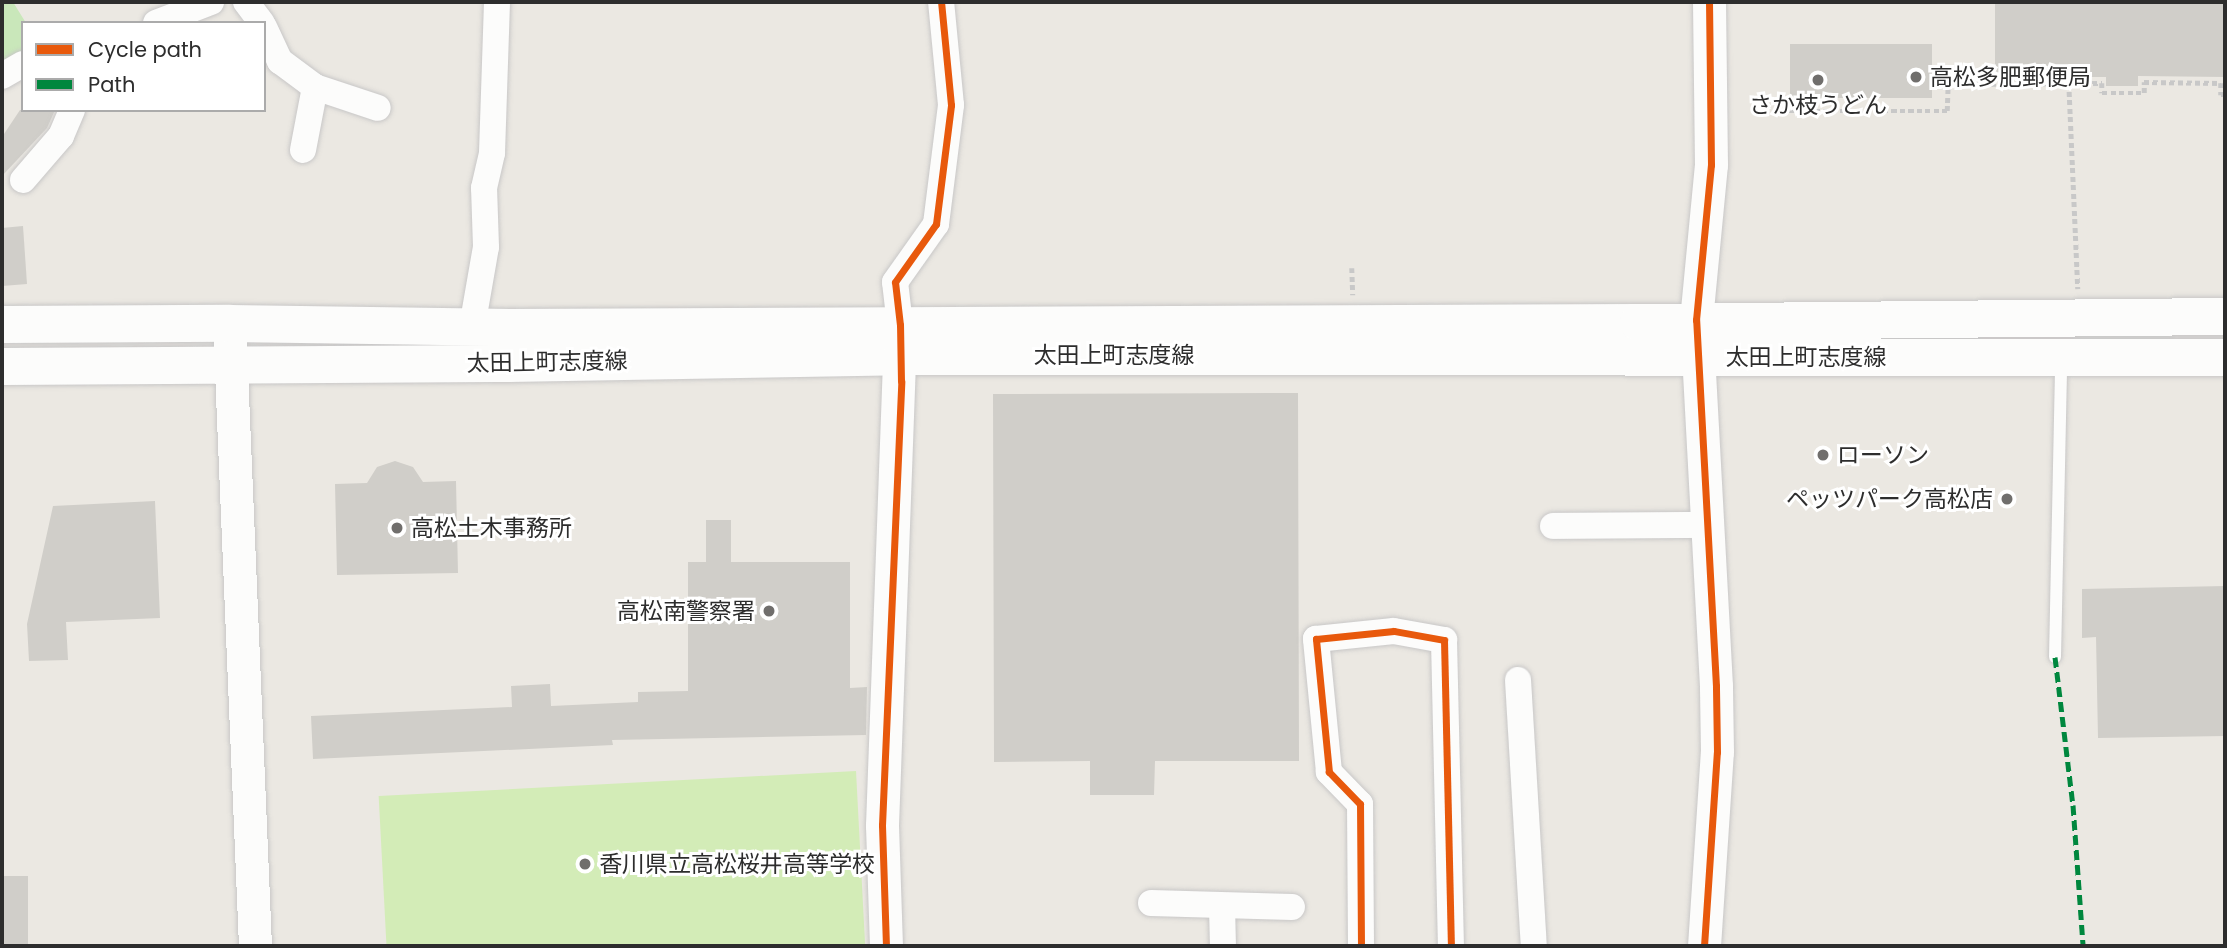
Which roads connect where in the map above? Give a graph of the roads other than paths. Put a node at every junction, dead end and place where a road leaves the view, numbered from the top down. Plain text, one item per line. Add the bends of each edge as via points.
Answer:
1 (211, 2) edge
2 (246, 2) edge
3 (497, 2) edge
4 (941, 2) edge
5 (1709, 2) edge
6 (161, 21) edge
7 (260, 21) edge
8 (266, 31) edge
9 (21, 65) edge
10 (2, 76) edge
11 (315, 87) junction
12 (378, 108) dead end
13 (71, 112) edge
14 (303, 150) dead end
15 (23, 180) dead end
16 (2225, 316) edge
17 (1696, 320) junction
18 (229, 323) junction
19 (2, 324) edge
20 (472, 327) junction
21 (900, 340) junction
22 (508, 345) junction
23 (2061, 356) junction
24 (1700, 357) junction
25 (2225, 357) edge
26 (230, 365) junction
27 (2, 366) edge
28 (1709, 525) junction
29 (1553, 526) dead end
30 (2055, 657) dead end
31 (1518, 680) dead end
32 (1151, 904) dead end
33 (1222, 906) junction
34 (1292, 907) dead end
35 (255, 946) edge
36 (886, 946) edge
37 (1223, 946) edge
38 (1361, 946) edge
39 (1451, 946) edge
40 (1534, 946) edge
41 (1704, 946) edge

1 - 6 street
2 - 7 street
3 - 20 street via 492,153 484,188 486,247
4 - 21 street via 951,105 936,224 895,282
5 - 17 street via 1711,165
8 - 11 street via 280,61
9 - 10 street
11 - 12 street
11 - 14 street
13 - 15 street via 61,136
16 - 17 main road, 太田上町志度線
17 - 21 main road, 太田上町志度線
17 - 24 street
18 - 19 main road, 太田上町志度線
18 - 20 main road, 太田上町志度線
18 - 26 street
20 - 22 main road, 太田上町志度線
21 - 22 main road, 太田上町志度線
21 - 24 main road, 太田上町志度線
21 - 36 street via 882,825
22 - 26 main road, 太田上町志度線
23 - 24 main road, 太田上町志度線
23 - 25 main road, 太田上町志度線
23 - 30 lane
24 - 28 street
26 - 27 main road, 太田上町志度線
26 - 35 street
28 - 29 street
28 - 41 street via 1717,752
31 - 40 street
32 - 33 street
33 - 34 street
33 - 37 street
38 - 39 street via 1360,804 1329,772 1316,639 1394,631 1444,640

